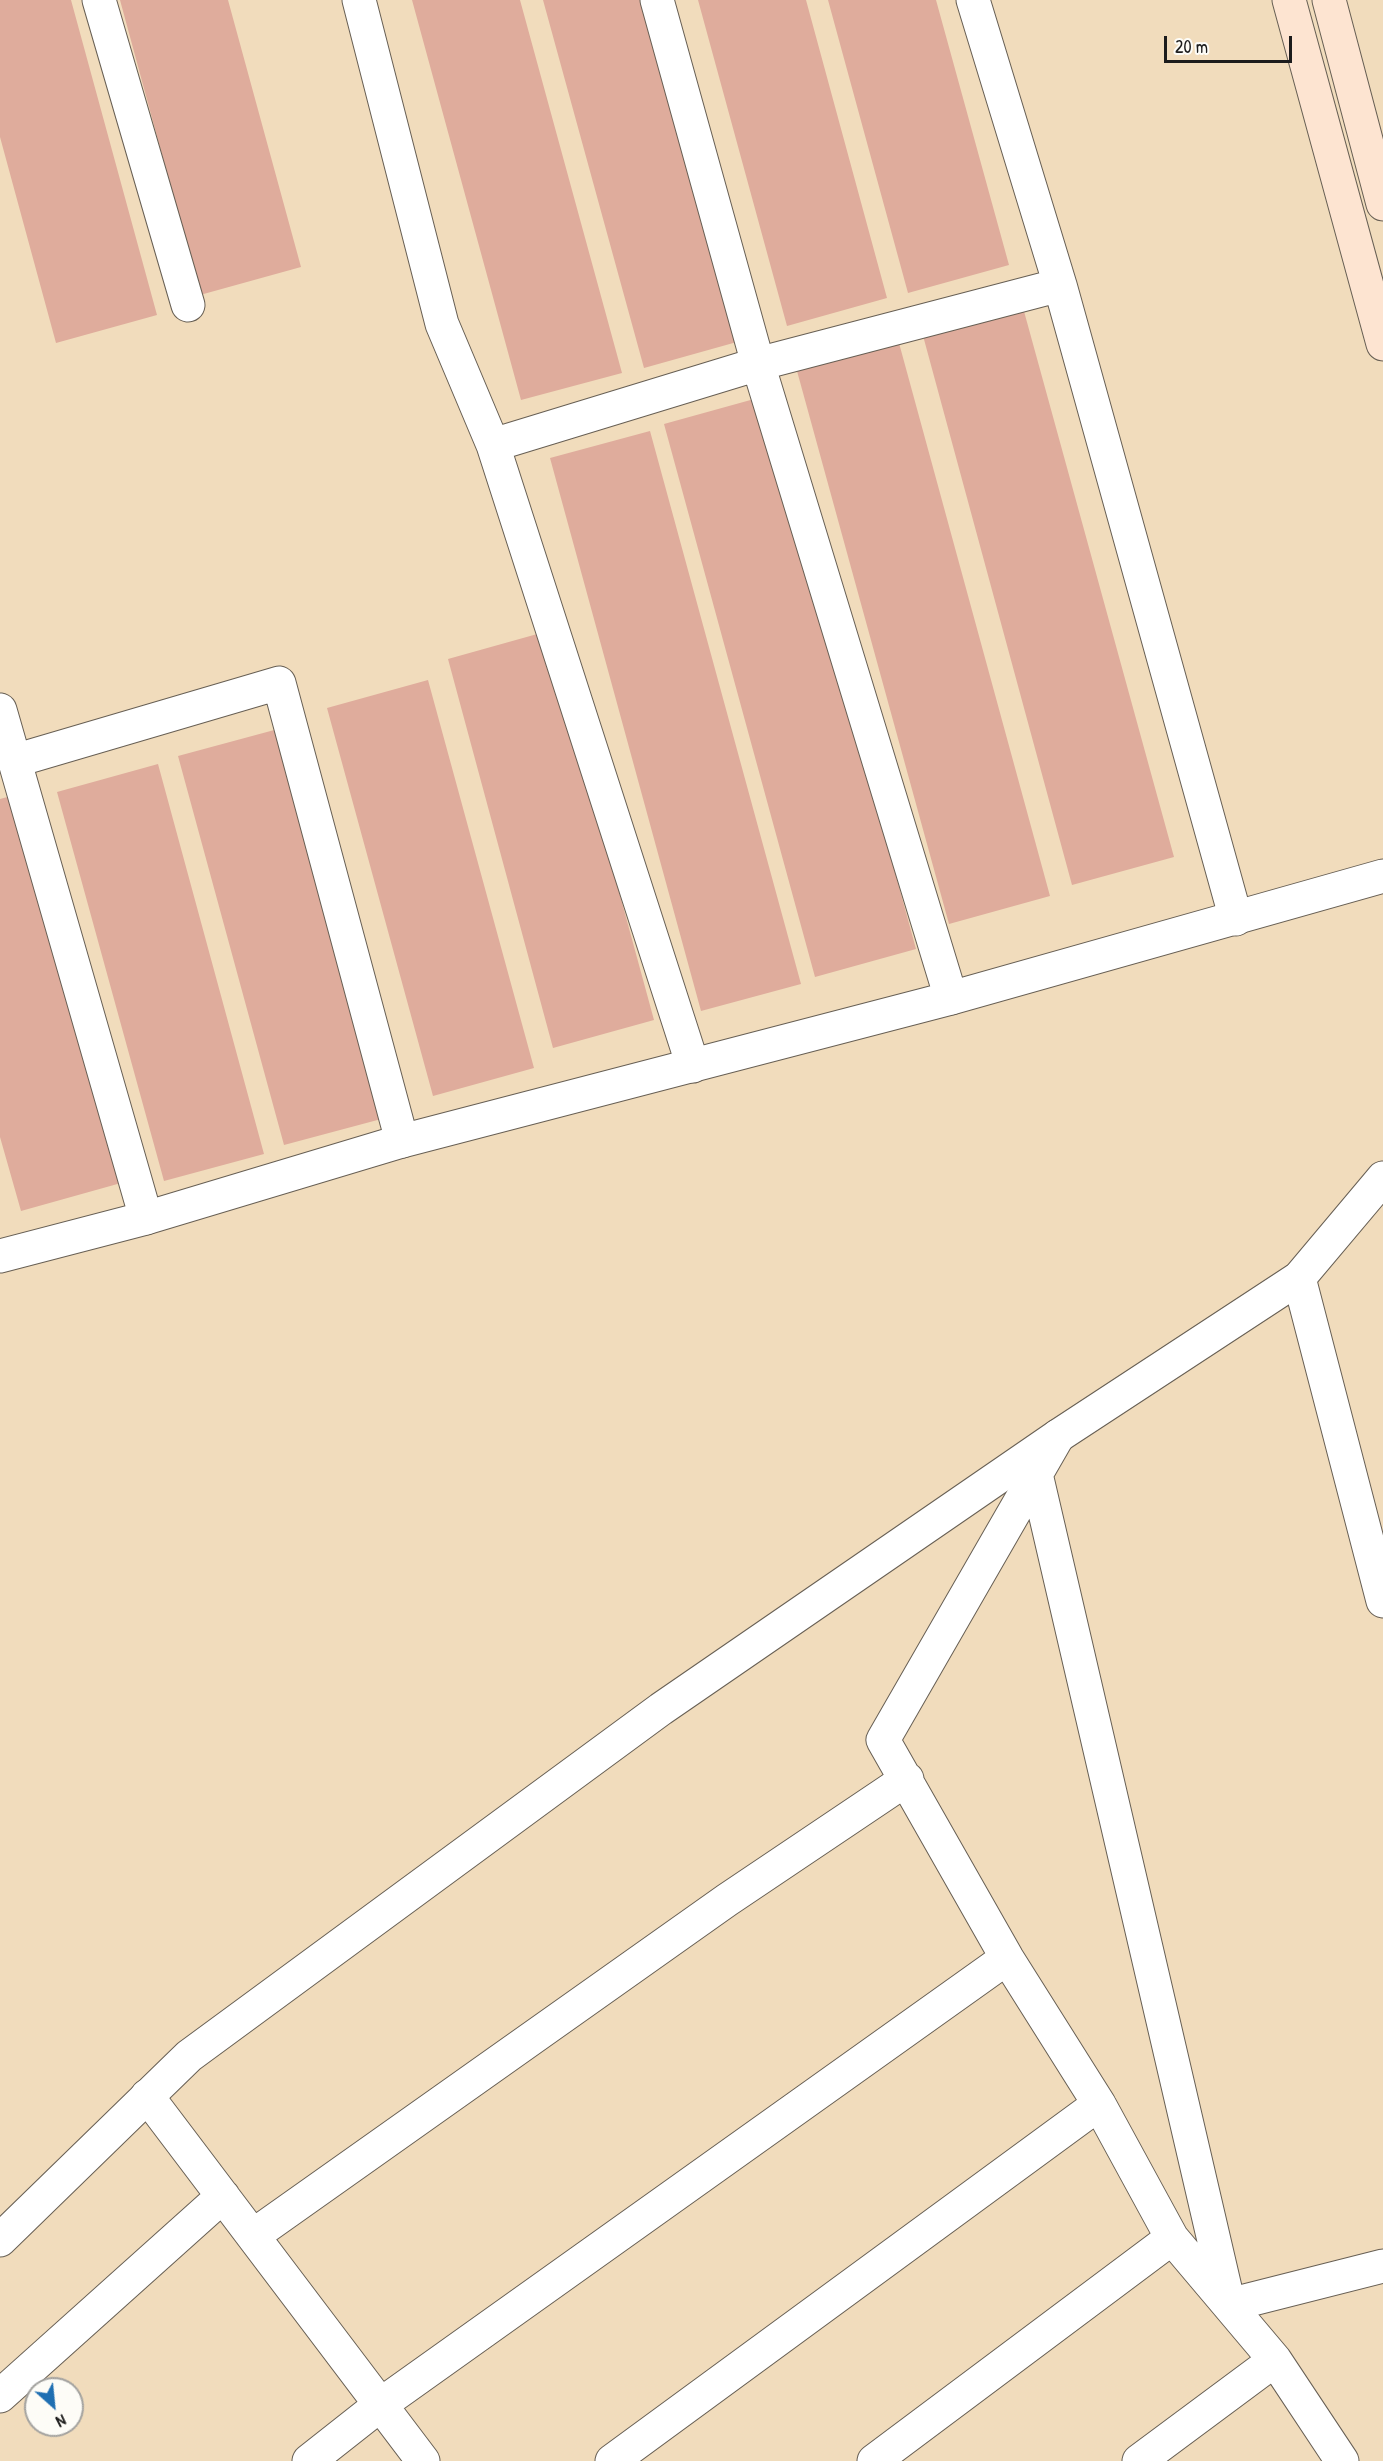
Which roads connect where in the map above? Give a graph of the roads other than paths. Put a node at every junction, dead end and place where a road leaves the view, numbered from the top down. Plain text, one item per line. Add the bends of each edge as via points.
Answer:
1 (99, 0) edge
2 (359, 0) edge
3 (657, 0) edge
4 (973, 0) edge
5 (1289, 0) edge
6 (1329, 0) edge
7 (1383, 204) edge
8 (1060, 285) junction
9 (188, 305) dead end
10 (1383, 344) edge
11 (758, 364) junction
12 (493, 445) junction
13 (0, 710) edge
14 (14, 761) junction
15 (1383, 876) edge
16 (1236, 919) junction
17 (951, 998) junction
18 (693, 1066) junction
19 (402, 1141) junction
20 (1383, 1178) edge
21 (146, 1218) junction
22 (0, 1256) edge
23 (1299, 1278) junction
24 (1058, 1436) junction
25 (1036, 1474) junction
26 (1383, 1601) edge
27 (907, 1779) junction
28 (1007, 1958) junction
29 (147, 2096) junction
30 (1099, 2104) junction
31 (223, 2196) junction
32 (254, 2235) junction
33 (1172, 2238) junction
34 (0, 2240) edge
35 (1383, 2266) edge
36 (1229, 2305) junction
37 (1275, 2360) junction
38 (0, 2396) edge
39 (380, 2405) junction
40 (309, 2461) edge
41 (423, 2461) edge
42 (612, 2461) edge
43 (874, 2461) edge
44 (1138, 2461) edge
45 (1342, 2461) edge

1 - 9 street
2 - 12 street via 442,324
3 - 11 street
4 - 8 street
5 - 10 main road
6 - 7 main road
8 - 11 street
8 - 16 street
11 - 12 street
11 - 17 street
12 - 18 street
13 - 14 street
14 - 19 street via 279,683
14 - 21 street
15 - 16 street
16 - 17 street
17 - 18 street
18 - 19 street
19 - 21 street
20 - 23 street
21 - 22 street
23 - 24 street
23 - 26 street
24 - 25 street
24 - 29 street via 661,1708 189,2056
25 - 27 street via 882,1740
25 - 36 street
27 - 28 street
27 - 32 street via 727,1900
28 - 30 street
28 - 39 street
29 - 31 street
29 - 34 street
30 - 33 street
30 - 42 street
31 - 32 street
31 - 38 street
32 - 39 street
33 - 36 street
33 - 43 street
35 - 36 street
36 - 37 street
37 - 44 street
37 - 45 street
39 - 40 street
39 - 41 street

